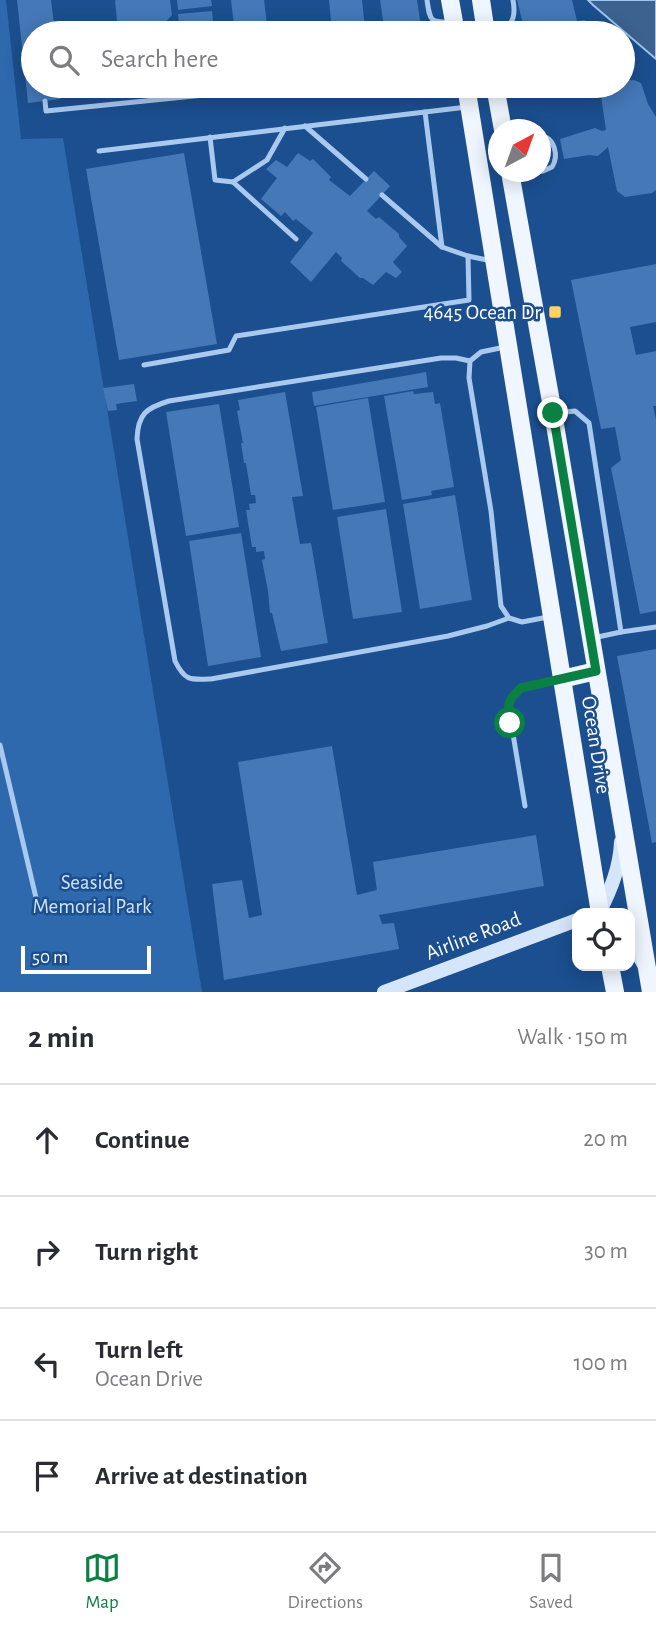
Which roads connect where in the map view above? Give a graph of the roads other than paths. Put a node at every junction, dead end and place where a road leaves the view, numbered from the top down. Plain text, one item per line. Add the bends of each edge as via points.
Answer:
1 (427, 0) edge
2 (450, 0) edge
3 (481, 0) edge
4 (513, 0) edge
5 (433, 21) edge
6 (454, 21) edge
7 (484, 21) edge
8 (512, 21) edge
9 (174, 98) edge
10 (468, 98) edge
11 (497, 98) edge
12 (45, 101) dead end
13 (470, 107) junction
14 (425, 111) junction
15 (501, 119) edge
16 (305, 126) junction
17 (285, 128) junction
18 (475, 136) junction
19 (210, 137) junction
20 (488, 138) edge
21 (551, 140) edge
22 (99, 151) dead end
23 (551, 167) edge
24 (366, 179) dead end
25 (233, 182) junction
26 (511, 182) edge
27 (382, 195) dead end
28 (296, 239) dead end
29 (442, 247) junction
30 (468, 256) junction
31 (495, 262) junction
32 (526, 263) junction
33 (508, 347) junction
34 (470, 361) junction
35 (144, 366) dead end
36 (553, 413) junction
37 (552, 617) junction
38 (509, 618) junction
39 (656, 627) edge
40 (621, 632) junction
41 (590, 639) junction
42 (596, 671) junction
43 (562, 679) junction
44 (0, 745) edge
45 (525, 806) dead end
46 (622, 825) junction
47 (37, 902) dead end
48 (599, 908) edge
49 (602, 908) edge
50 (572, 922) edge
51 (635, 949) edge
52 (647, 970) junction
53 (611, 971) edge
54 (384, 992) edge
55 (615, 992) edge
56 (651, 992) edge

1 - 5 lane
2 - 6 main road
3 - 7 main road
4 - 8 lane
9 - 12 lane via 46,111
10 - 13 main road, Ocean Drive
11 - 15 main road
13 - 14 lane
13 - 18 main road, Ocean Drive
14 - 16 lane
14 - 29 lane
16 - 17 lane
16 - 24 lane
17 - 19 lane
17 - 25 lane via 267,160
18 - 20 main road
18 - 31 main road, Ocean Drive
19 - 22 lane
19 - 25 lane via 215,180
21 - 23 lane via 556,156
25 - 28 lane
26 - 32 main road, Ocean Drive
27 - 29 lane
29 - 30 lane
30 - 31 lane
30 - 35 lane via 469,300 236,336 229,350
31 - 32 main road
31 - 33 main road, Ocean Drive
32 - 36 main road, Ocean Drive
33 - 34 lane via 481,352
33 - 37 main road, Ocean Drive
34 - 38 lane via 501,606
34 - 38 lane via 441,358 169,401 144,413 137,439 175,661 190,680 448,636
36 - 40 lane via 575,411 589,423
36 - 41 main road, Ocean Drive
37 - 38 lane via 522,622
37 - 43 main road, Ocean Drive
39 - 40 lane
40 - 41 lane
41 - 42 main road, Ocean Drive
42 - 43 main road
42 - 46 main road, Ocean Drive
43 - 45 lane via 521,688 508,704
43 - 48 main road, Ocean Drive
44 - 47 lane
46 - 49 main road via 621,853
46 - 52 main road, Ocean Drive
50 - 54 main road, Airline Road
51 - 52 main road
52 - 56 main road, Ocean Drive
53 - 55 main road

